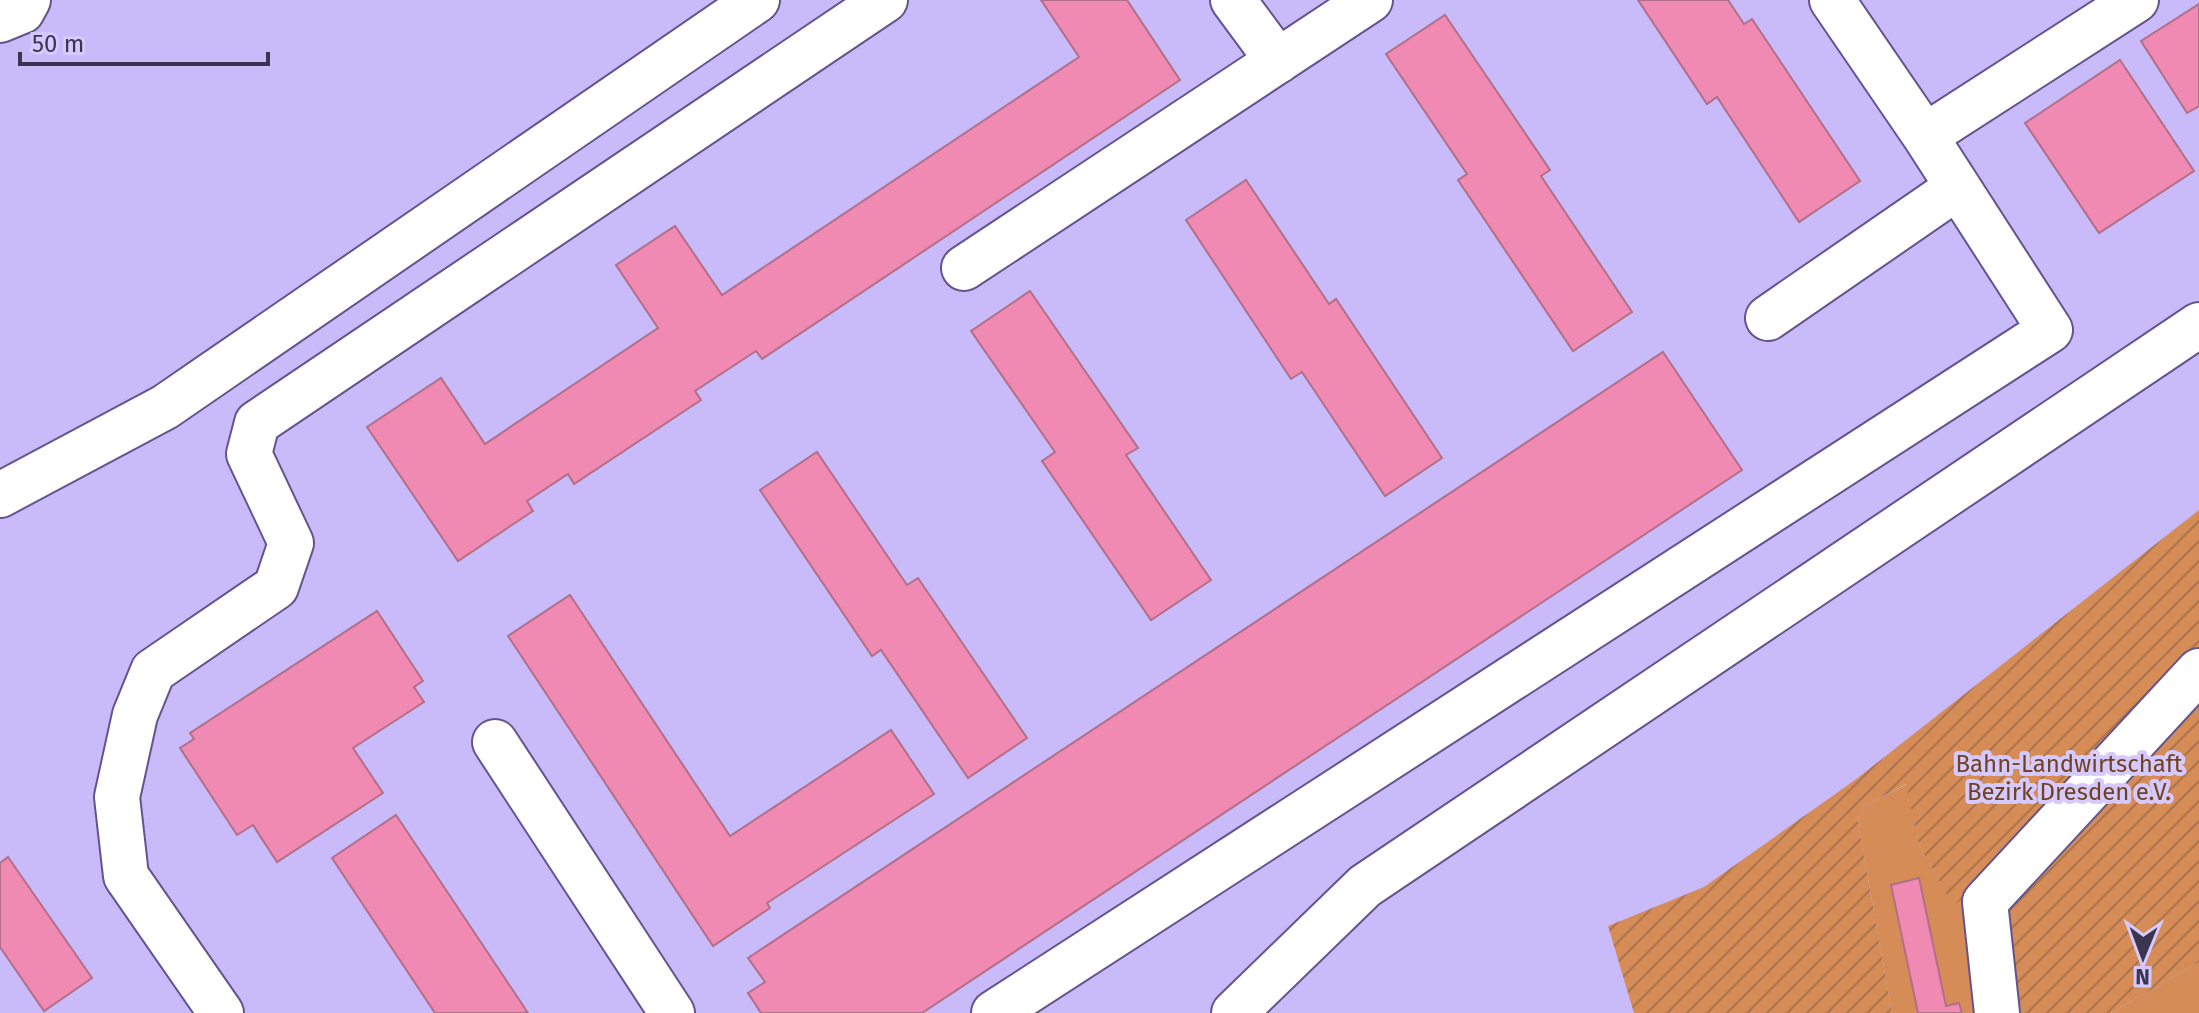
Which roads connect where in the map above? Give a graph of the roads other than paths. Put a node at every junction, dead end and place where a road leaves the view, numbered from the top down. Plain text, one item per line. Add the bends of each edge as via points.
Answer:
1 (28, 0) edge
2 (757, 0) edge
3 (885, 0) edge
4 (1233, 0) edge
5 (1370, 0) edge
6 (1832, 0) edge
7 (2136, 0) edge
8 (0, 20) edge
9 (1278, 61) junction
10 (1925, 136) junction
11 (1955, 189) junction
12 (964, 268) dead end
13 (1768, 318) dead end
14 (2199, 325) edge
15 (0, 495) edge
16 (2199, 671) edge
17 (495, 742) dead end
18 (221, 1013) edge
19 (672, 1013) edge
20 (994, 1013) edge
21 (1234, 1013) edge
22 (1997, 1013) edge

1 - 8 lane via 22,11
2 - 15 lane via 165,407
3 - 18 lane via 257,423 249,454 291,543 276,587 153,671 135,715 117,797 126,876
4 - 9 lane
5 - 9 lane
6 - 10 lane
7 - 10 lane
9 - 12 lane
10 - 11 lane
11 - 13 lane
11 - 20 lane via 2050,330
14 - 21 lane via 1365,886
16 - 22 lane via 1985,902
17 - 19 lane

